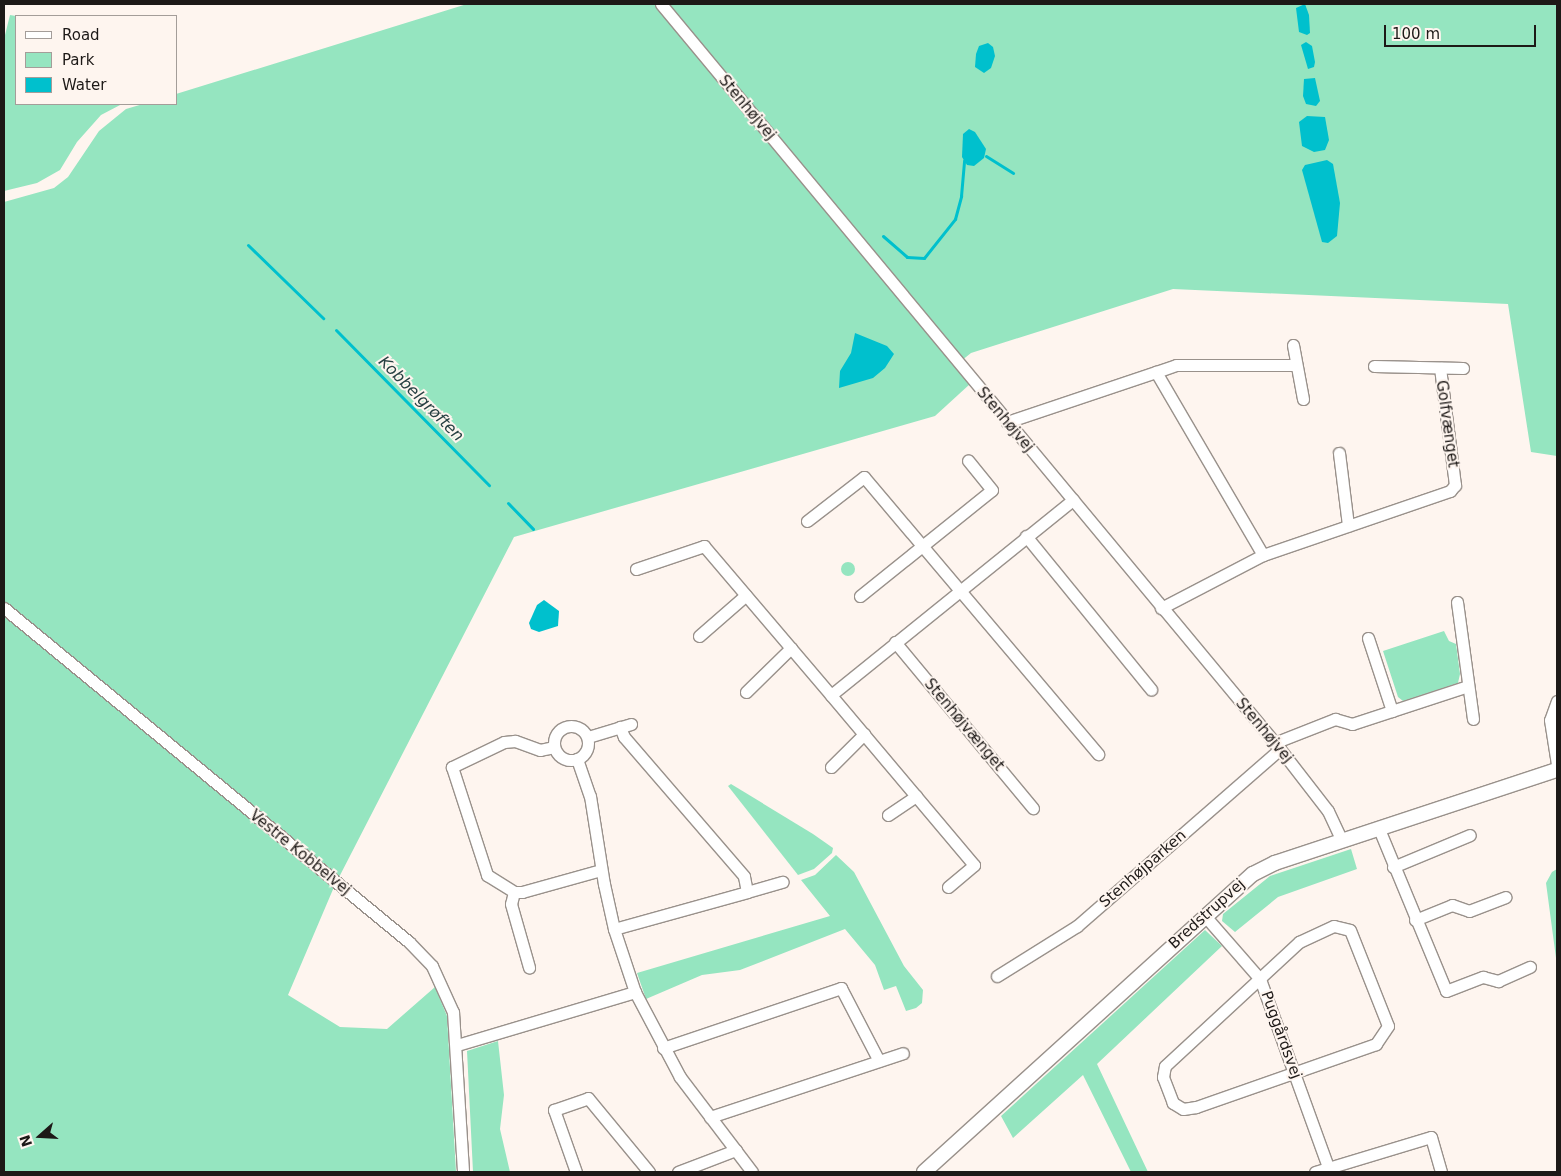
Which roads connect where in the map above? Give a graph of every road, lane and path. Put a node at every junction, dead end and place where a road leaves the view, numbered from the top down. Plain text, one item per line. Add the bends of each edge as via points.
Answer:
1 (661, 4) edge
2 (1293, 346) dead end
3 (1296, 365) junction
4 (1374, 366) dead end
5 (1440, 368) junction
6 (1463, 368) dead end
7 (1156, 372) junction
8 (1303, 399) dead end
9 (1006, 422) junction
10 (1339, 453) dead end
11 (968, 460) dead end
12 (1072, 500) junction
13 (807, 521) dead end
14 (1348, 525) junction
15 (1026, 536) junction
16 (923, 545) junction
17 (1263, 555) junction
18 (636, 569) dead end
19 (961, 589) junction
20 (746, 595) junction
21 (860, 596) dead end
22 (1457, 602) dead end
23 (4, 608) edge
24 (1161, 608) junction
25 (699, 636) dead end
26 (1368, 638) dead end
27 (895, 642) junction
28 (791, 648) junction
29 (1468, 686) junction
30 (1151, 689) dead end
31 (746, 692) dead end
32 (831, 695) junction
33 (1557, 701) edge
34 (1392, 711) junction
35 (1473, 719) dead end
36 (864, 734) junction
37 (588, 737) junction
38 (1277, 746) junction
39 (554, 747) junction
40 (1098, 754) dead end
41 (577, 759) junction
42 (1557, 764) edge
43 (831, 767) dead end
44 (1557, 770) edge
45 (916, 796) junction
46 (1033, 808) dead end
47 (888, 816) dead end
48 (1379, 829) junction
49 (1470, 835) dead end
50 (1342, 841) junction
51 (1393, 867) junction
52 (601, 870) junction
53 (783, 882) dead end
54 (948, 887) dead end
55 (514, 892) junction
56 (747, 892) junction
57 (1504, 897) dead end
58 (1205, 916) junction
59 (1415, 920) junction
60 (614, 929) junction
61 (529, 967) dead end
62 (1530, 967) dead end
63 (997, 976) dead end
64 (1260, 979) junction
65 (635, 992) junction
66 (458, 1045) junction
67 (663, 1048) junction
68 (903, 1053) dead end
69 (879, 1061) junction
70 (1295, 1072) junction
71 (710, 1117) junction
72 (736, 1150) junction
73 (1330, 1171) edge
74 (463, 1172) edge
75 (576, 1172) edge
76 (649, 1172) edge
77 (678, 1172) edge
78 (752, 1172) edge
79 (924, 1172) edge
80 (1315, 1172) edge
81 (1441, 1172) edge

1 - 9 street, Stenhøjvej
2 - 3 street
3 - 7 street via 1176,365
3 - 8 street
4 - 5 street, Golfvænget
5 - 6 street, Golfvænget
5 - 14 street, Golfvænget via 1455,485 1450,491
7 - 9 street
7 - 17 street
9 - 12 street, Stenhøjvej
10 - 14 street
11 - 16 street via 992,490
12 - 15 street
12 - 24 street, Stenhøjvej
13 - 16 street via 864,477
14 - 17 street, Golfvænget
15 - 19 street
15 - 30 street
16 - 19 street
16 - 21 street
17 - 24 street, Golfvænget
18 - 20 street via 704,546
19 - 27 street
19 - 40 street
20 - 25 street
20 - 28 street
22 - 29 street
23 - 66 street, Vestre Kobbelvej via 408,942 432,966 444,988 453,1012
24 - 38 street, Stenhøjvej
26 - 34 street
27 - 32 street
27 - 46 street, Stenhøjvænget
28 - 31 street
28 - 32 street
29 - 34 street, Stenhøjparken
29 - 35 street
32 - 36 street
33 - 42 street via 1550,720
34 - 38 street, Stenhøjparken via 1352,724 1335,719
36 - 43 street
36 - 45 street
37 - 39 street via 578,726 566,726 556,734
37 - 41 street via 586,751
37 - 56 street via 626,726 744,876
38 - 50 street, Stenhøjvej via 1328,811
38 - 63 street, Stenhøjparken via 1077,926
39 - 41 street via 560,757
39 - 55 street via 540,750 504,742 452,767 487,875
41 - 52 street via 590,796
44 - 48 street, Bredstrupvej
45 - 47 street
45 - 54 street via 974,865
48 - 50 street, Bredstrupvej
48 - 51 street
49 - 51 street
50 - 58 street, Bredstrupvej via 1258,871
51 - 59 street
52 - 55 street
52 - 60 street
53 - 56 street
55 - 61 street via 511,904
56 - 60 street
57 - 59 street via 1470,911 1452,905
58 - 64 street, Puggårdsvej
58 - 79 street, Bredstrupvej
59 - 62 street via 1446,991 1482,977 1498,981
60 - 65 street
64 - 70 street, Puggårdsvej
64 - 70 street via 1165,1066 1163,1077 1168,1094 1176,1106 1196,1108
64 - 70 street via 1310,936 1334,926 1350,930 1388,1026 1376,1044
65 - 66 street
65 - 67 street
66 - 74 street, Vestre Kobbelvej
67 - 69 street via 841,988
67 - 71 street
68 - 69 street
69 - 71 street
70 - 73 street, Puggårdsvej
71 - 72 street
72 - 77 street
72 - 78 street
73 - 80 street
73 - 81 street via 1431,1137
75 - 76 street via 554,1110 588,1098

